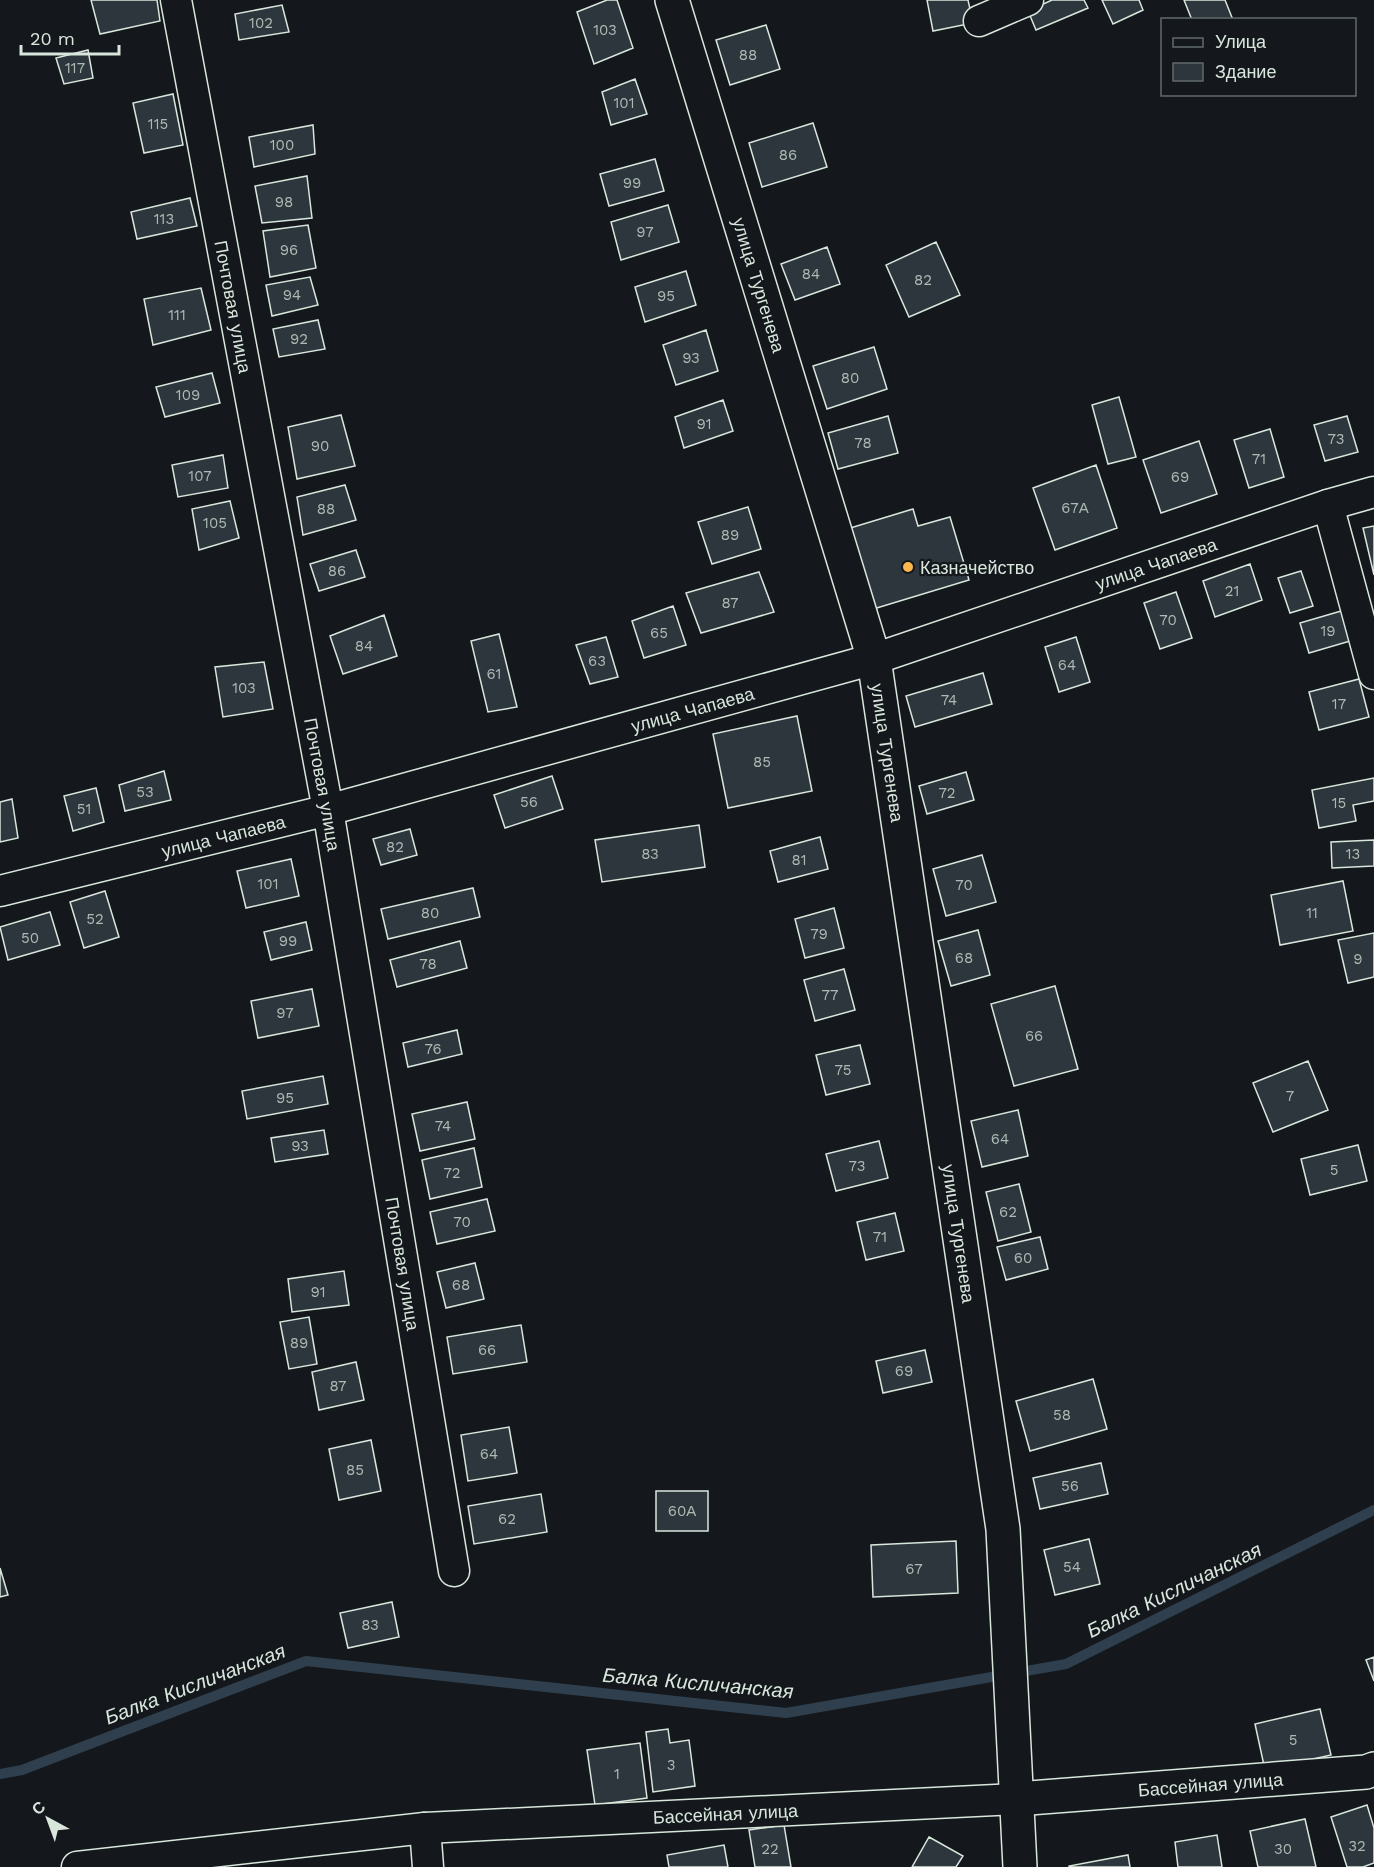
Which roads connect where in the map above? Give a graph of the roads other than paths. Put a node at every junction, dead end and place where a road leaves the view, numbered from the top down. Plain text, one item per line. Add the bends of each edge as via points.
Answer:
1 (176, 0) edge
2 (672, 0) edge
3 (1028, 0) edge
4 (979, 21) dead end
5 (1374, 492) edge
6 (1328, 505) junction
7 (874, 658) junction
8 (1374, 674) edge
9 (328, 810) junction
10 (0, 891) edge
11 (454, 1571) dead end
12 (1374, 1769) edge
13 (1016, 1798) junction
14 (425, 1828) junction
15 (77, 1867) edge
16 (428, 1867) edge
17 (1020, 1867) edge

1 - 9 street, Почтовая улица
2 - 7 main road, улица Тургенева
3 - 4 street
5 - 6 street, улица Чапаева
6 - 7 street, улица Чапаева
6 - 8 street
7 - 9 street, улица Чапаева
7 - 13 main road, улица Тургенева via 1003,1529
9 - 10 street, улица Чапаева
9 - 11 street, Почтовая улица
12 - 13 main road, Бассейная улица
13 - 14 street, Бассейная улица
13 - 17 main road
14 - 15 street, Бассейная улица
14 - 16 street

